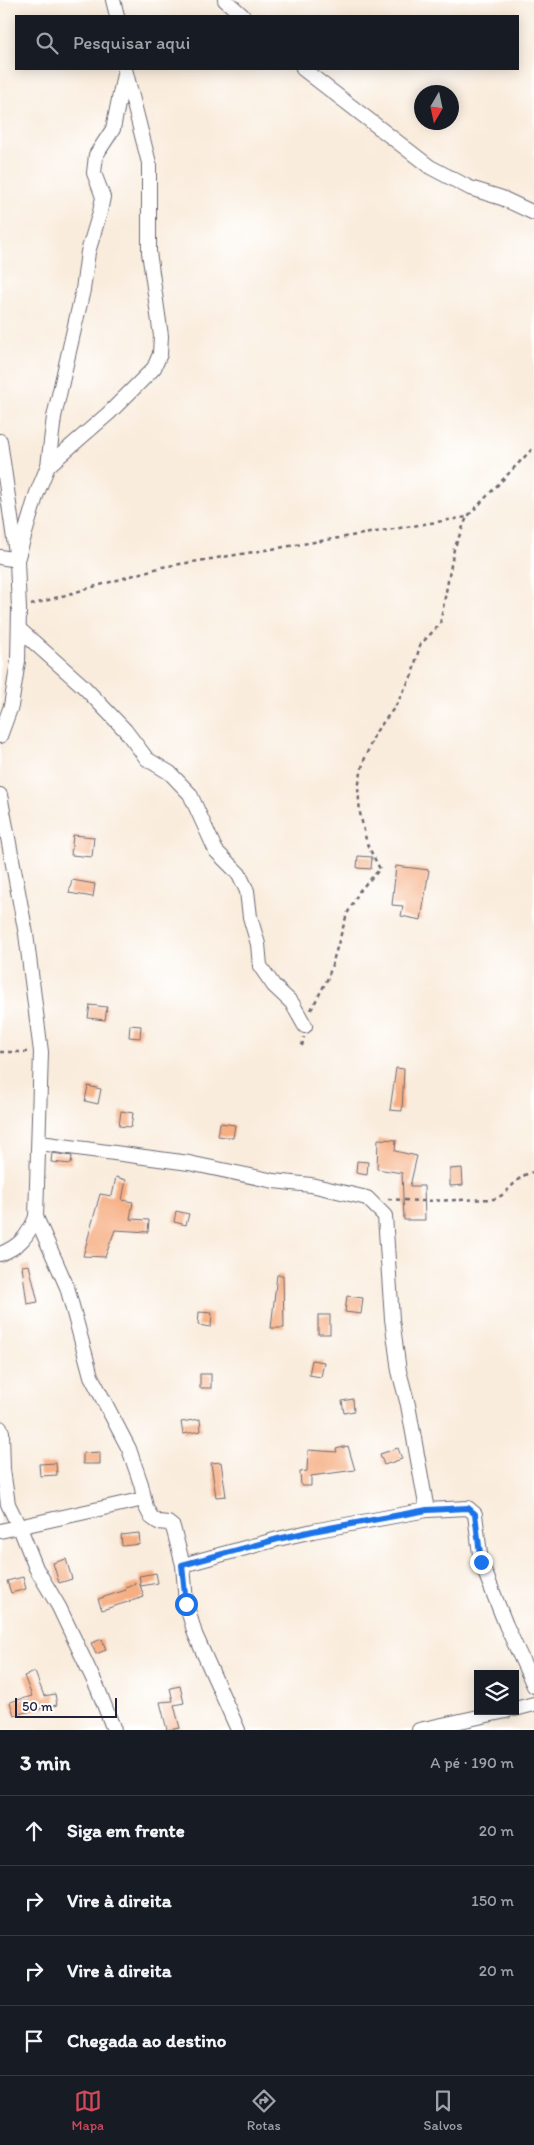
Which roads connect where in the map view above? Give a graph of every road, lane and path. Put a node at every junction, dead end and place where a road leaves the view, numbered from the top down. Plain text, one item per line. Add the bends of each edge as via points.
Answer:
1 (114, 0) edge
2 (225, 0) edge
3 (117, 15) edge
4 (242, 15) edge
5 (125, 70) edge
6 (125, 70) edge
7 (305, 70) edge
8 (534, 212) edge
9 (0, 441) edge
10 (534, 447) edge
11 (48, 466) junction
12 (467, 517) junction
13 (0, 557) edge
14 (17, 560) junction
15 (20, 609) junction
16 (19, 629) junction
17 (0, 736) edge
18 (0, 795) edge
19 (305, 1026) junction
20 (302, 1046) dead end
21 (0, 1052) edge
22 (41, 1052) junction
23 (40, 1143) junction
24 (534, 1172) edge
25 (367, 1198) junction
26 (36, 1217) junction
27 (0, 1254) edge
28 (0, 1428) edge
29 (144, 1499) junction
30 (427, 1510) junction
31 (19, 1527) junction
32 (0, 1530) edge
33 (182, 1565) junction
34 (534, 1686) edge
35 (534, 1704) edge
36 (519, 1708) edge
37 (488, 1715) edge
38 (114, 1730) edge
39 (238, 1730) edge
40 (419, 1730) edge

1 - 3 street
2 - 4 street
5 - 11 street via 149,162 149,252 161,336 160,354 154,368
6 - 11 street via 113,129 96,156 94,173 103,197 88,252 83,290 54,417
7 - 8 street via 430,168 470,188
9 - 14 street
10 - 12 path
11 - 14 street
12 - 15 path via 162,567
12 - 19 path via 454,549 440,624 420,645 412,675 395,707 374,733 363,763 358,788 360,813 367,844 380,869 360,890 347,914 328,978
13 - 14 street
14 - 15 street
15 - 16 street
16 - 17 street via 11,706
16 - 19 street via 82,686 125,730 147,759 170,773 190,794 216,851 239,874 247,892 260,966 292,1003
18 - 22 street via 26,934
19 - 20 path
21 - 22 path
22 - 23 street
23 - 25 street via 189,1162 274,1181 311,1184
23 - 26 street
24 - 25 path via 518,1178 506,1192 494,1199 422,1201
25 - 30 street via 385,1216 399,1371
26 - 27 street via 28,1235 10,1251
26 - 29 street via 67,1288 91,1376 129,1449
28 - 31 street via 8,1504
29 - 31 street
29 - 33 street via 151,1517 174,1527
30 - 33 street via 278,1539
30 - 34 street via 468,1508 475,1514 481,1562
31 - 32 street
31 - 38 street via 36,1568 59,1607 98,1689
33 - 39 street via 186,1604 194,1634
35 - 36 street
37 - 40 street

